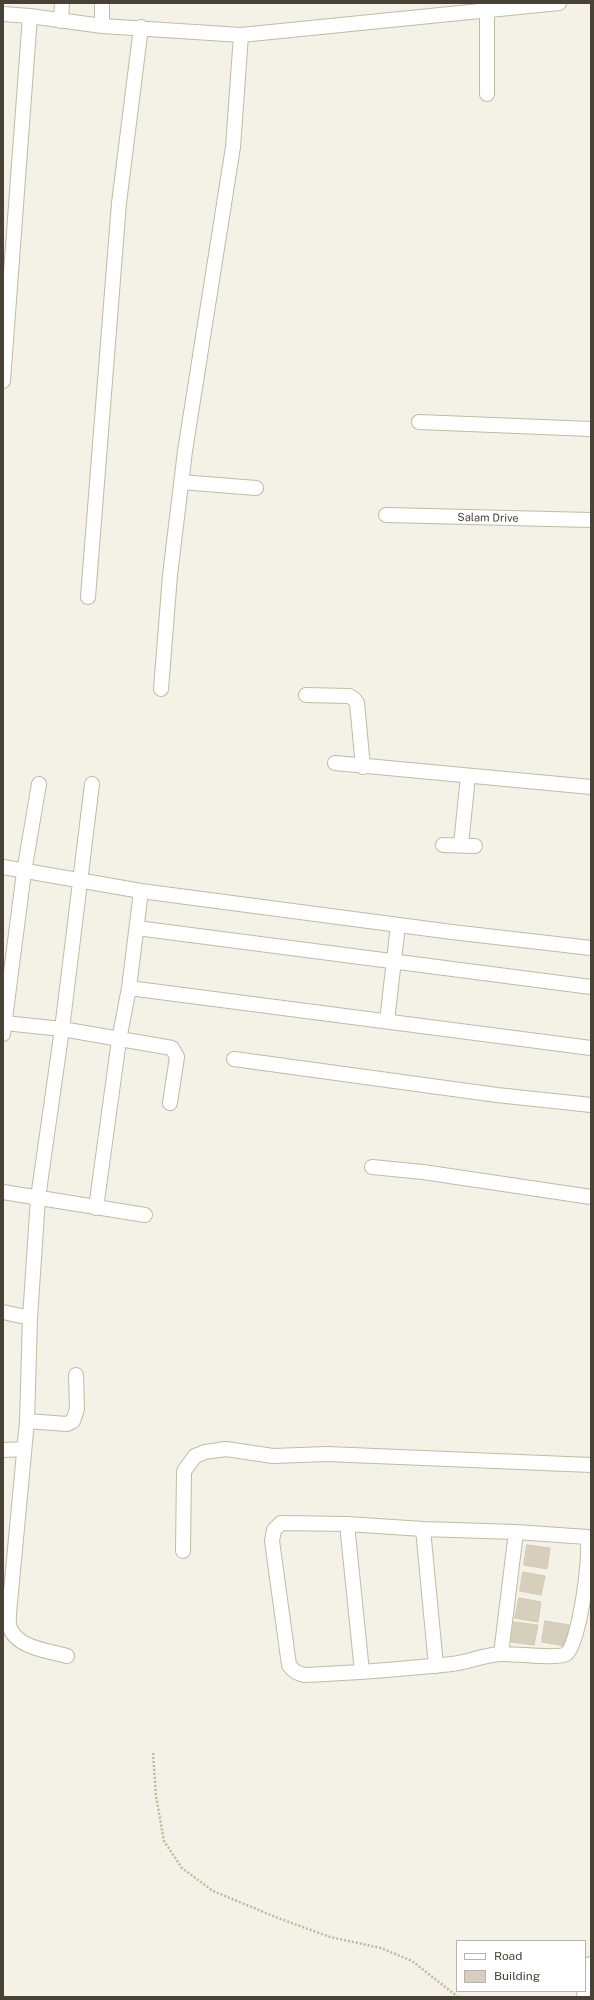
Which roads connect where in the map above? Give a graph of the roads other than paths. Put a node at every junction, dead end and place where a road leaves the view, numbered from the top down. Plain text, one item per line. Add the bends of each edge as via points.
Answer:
1 (62, 3) edge
2 (102, 3) edge
3 (559, 3) edge
4 (487, 11) junction
5 (3, 14) edge
6 (30, 16) junction
7 (61, 21) junction
8 (102, 26) junction
9 (141, 27) junction
10 (241, 35) junction
11 (487, 94) dead end
12 (3, 381) edge
13 (419, 422) dead end
14 (591, 429) edge
15 (181, 482) junction
16 (256, 488) dead end
17 (386, 515) dead end
18 (591, 520) edge
19 (88, 597) dead end
20 (161, 689) dead end
21 (306, 695) dead end
22 (335, 763) dead end
23 (363, 767) junction
24 (468, 776) junction
25 (39, 784) dead end
26 (92, 784) dead end
27 (591, 787) edge
28 (443, 845) dead end
29 (3, 867) edge
30 (24, 872) junction
31 (81, 882) junction
32 (141, 891) junction
33 (398, 925) junction
34 (137, 928) junction
35 (591, 948) edge
36 (393, 961) junction
37 (591, 987) edge
38 (129, 988) junction
39 (387, 1021) junction
40 (4, 1029) edge
41 (62, 1029) junction
42 (119, 1040) junction
43 (591, 1048) edge
44 (234, 1059) dead end
45 (170, 1103) dead end
46 (591, 1105) edge
47 (372, 1167) dead end
48 (3, 1192) edge
49 (591, 1197) edge
50 (38, 1198) junction
51 (96, 1208) junction
52 (145, 1215) dead end
53 (3, 1312) edge
54 (30, 1318) junction
55 (76, 1375) dead end
56 (27, 1421) junction
57 (24, 1449) junction
58 (3, 1450) edge
59 (591, 1465) edge
60 (347, 1524) junction
61 (423, 1529) junction
62 (516, 1532) junction
63 (183, 1551) dead end
64 (588, 1583) edge
65 (586, 1612) edge
66 (500, 1654) junction
67 (67, 1656) dead end
68 (436, 1666) junction
69 (362, 1672) junction
70 (591, 1966) edge
71 (586, 1997) edge

1 - 7 street
2 - 8 street
3 - 4 street
4 - 10 street
4 - 11 street
5 - 6 street
6 - 7 street
6 - 12 street
7 - 8 street
8 - 9 street
9 - 10 street
9 - 19 street via 119,203
10 - 15 street via 234,147
13 - 14 street
15 - 16 street
15 - 20 street
17 - 18 street, Salam Drive
21 - 23 street via 349,696 354,699 357,704
22 - 23 street
23 - 24 street
24 - 27 street
24 - 28 street via 468,846
25 - 30 street
26 - 31 street
29 - 30 street
30 - 31 street
30 - 40 street
31 - 32 street
31 - 41 street
32 - 33 street
32 - 34 street
33 - 35 street
33 - 36 street
34 - 36 street
34 - 38 street
36 - 37 street
36 - 39 street
38 - 39 street
38 - 42 street
39 - 43 street
40 - 41 street
41 - 42 street
41 - 50 street
42 - 45 street via 172,1048 177,1057
42 - 51 street
44 - 46 street via 482,1093
47 - 49 street
48 - 50 street
50 - 51 street
50 - 54 street
51 - 52 street
53 - 54 street
54 - 56 street
55 - 56 street via 77,1409 72,1421 67,1424
56 - 57 street
57 - 58 street
57 - 67 street via 9,1627 17,1639 26,1644
59 - 63 street via 335,1454 273,1456 226,1450 205,1452 195,1456 184,1470
60 - 61 street
60 - 69 street
60 - 69 street via 281,1523 274,1530 272,1541 289,1665 292,1670 304,1675
61 - 62 street
61 - 68 street
62 - 64 street via 587,1537
62 - 66 street
64 - 65 street
65 - 66 street via 566,1654
66 - 68 street
68 - 69 street
70 - 71 street

